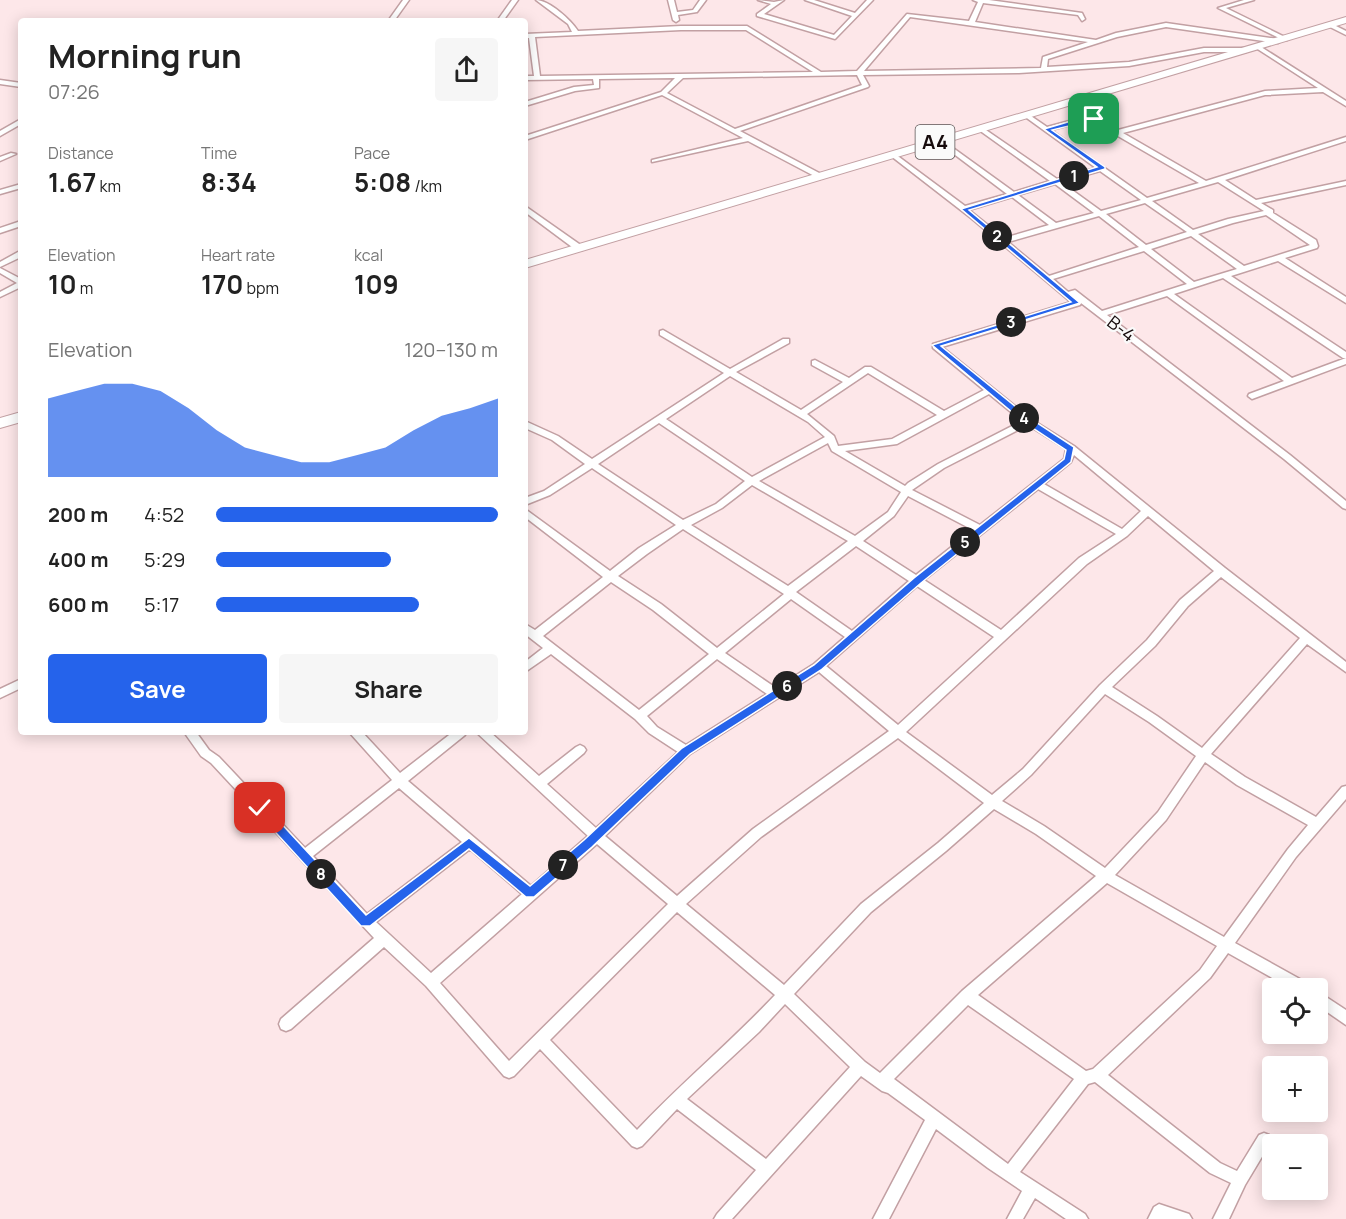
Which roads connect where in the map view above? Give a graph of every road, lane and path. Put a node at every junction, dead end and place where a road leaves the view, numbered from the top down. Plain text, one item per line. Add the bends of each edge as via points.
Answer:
1 (406, 0) edge
2 (515, 0) edge
3 (539, 0) edge
4 (671, 0) edge
5 (703, 0) edge
6 (761, 0) edge
7 (808, 0) edge
8 (870, 0) edge
9 (976, 0) edge
10 (1220, 0) edge
11 (1251, 0) edge
12 (779, 2) edge
13 (1230, 5) junction
14 (674, 14) junction
15 (856, 15) junction
16 (393, 18) edge
17 (502, 18) edge
18 (1082, 19) dead end
19 (1346, 20) edge
20 (971, 24) junction
21 (1330, 25) junction
22 (681, 28) junction
23 (1346, 33) edge
24 (576, 34) junction
25 (529, 36) edge
26 (1282, 40) junction
27 (1097, 41) junction
28 (1252, 49) junction
29 (1044, 69) junction
30 (859, 73) junction
31 (820, 74) junction
32 (596, 77) junction
33 (680, 77) junction
34 (528, 78) edge
35 (537, 78) junction
36 (0, 82) edge
37 (18, 85) edge
38 (1324, 90) junction
39 (663, 93) junction
40 (528, 103) edge
41 (1346, 104) edge
42 (1026, 116) junction
43 (18, 122) edge
44 (981, 129) junction
45 (1047, 129) junction
46 (734, 131) junction
47 (1116, 133) junction
48 (0, 134) edge
49 (528, 137) edge
50 (1346, 139) edge
51 (749, 140) junction
52 (940, 141) junction
53 (13, 154) dead end
54 (893, 155) junction
55 (0, 159) edge
56 (654, 161) dead end
57 (1102, 168) junction
58 (820, 177) junction
59 (1218, 179) junction
60 (1057, 182) junction
61 (1346, 183) edge
62 (1205, 184) junction
63 (18, 187) edge
64 (0, 192) edge
65 (1013, 194) junction
66 (1145, 200) junction
67 (1257, 202) junction
68 (528, 210) edge
69 (966, 211) junction
70 (1268, 213) junction
71 (1101, 214) junction
72 (18, 224) edge
73 (1054, 225) junction
74 (0, 231) edge
75 (1192, 233) junction
76 (1005, 240) junction
77 (579, 248) junction
78 (1143, 248) junction
79 (18, 256) edge
80 (1279, 258) junction
81 (528, 263) edge
82 (0, 265) edge
83 (1243, 269) junction
84 (0, 270) edge
85 (1224, 275) junction
86 (1052, 277) junction
87 (18, 281) edge
88 (18, 285) edge
89 (1193, 285) junction
90 (1168, 293) junction
91 (0, 295) edge
92 (1346, 301) edge
93 (1101, 314) junction
94 (663, 333) dead end
95 (786, 341) dead end
96 (1346, 356) edge
97 (1346, 361) edge
98 (815, 363) dead end
99 (731, 372) junction
100 (848, 381) junction
101 (1290, 381) junction
102 (990, 390) junction
103 (1252, 396) dead end
104 (801, 414) junction
105 (945, 415) junction
106 (18, 418) edge
107 (659, 419) junction
108 (1028, 421) junction
109 (0, 423) edge
110 (528, 425) edge
111 (831, 438) junction
112 (1071, 448) junction
113 (834, 449) junction
114 (590, 463) junction
115 (752, 481) junction
116 (1039, 485) junction
117 (908, 492) junction
118 (528, 501) edge
119 (1346, 506) edge
120 (1149, 510) junction
121 (528, 514) edge
122 (682, 525) junction
123 (980, 529) junction
124 (1123, 534) junction
125 (856, 541) junction
126 (1221, 572) junction
127 (611, 577) junction
128 (917, 580) junction
129 (790, 593) junction
130 (528, 630) edge
131 (1000, 635) junction
132 (535, 636) junction
133 (852, 636) junction
134 (1307, 638) junction
135 (551, 648) junction
136 (716, 653) junction
137 (528, 666) edge
138 (819, 666) junction
139 (1346, 668) edge
140 (18, 685) edge
141 (1104, 688) junction
142 (775, 693) junction
143 (0, 694) edge
144 (639, 716) junction
145 (898, 732) junction
146 (192, 735) edge
147 (358, 735) edge
148 (458, 735) edge
149 (485, 735) edge
150 (580, 750) dead end
151 (686, 751) junction
152 (1202, 756) junction
153 (401, 782) junction
154 (539, 783) junction
155 (1346, 791) edge
156 (994, 802) junction
157 (1316, 823) junction
158 (595, 835) junction
159 (469, 843) junction
160 (304, 856) junction
161 (1106, 876) junction
162 (530, 893) junction
163 (677, 904) junction
164 (366, 922) junction
165 (383, 939) junction
166 (1226, 944) junction
167 (1285, 978) edge
168 (431, 982) junction
169 (784, 994) junction
170 (967, 996) junction
171 (1328, 1005) edge
172 (1346, 1018) edge
173 (286, 1024) dead end
174 (541, 1040) junction
175 (860, 1067) junction
176 (1090, 1077) junction
177 (676, 1099) junction
178 (934, 1118) junction
179 (1262, 1143) edge
180 (768, 1170) junction
181 (1009, 1174) junction
182 (1240, 1180) junction
183 (1032, 1188) junction
184 (722, 1219) edge
185 (881, 1219) edge
186 (1015, 1219) edge
187 (1080, 1219) edge
188 (1156, 1219) edge
189 (1184, 1219) edge
190 (1221, 1219) edge

1 - 16 street
2 - 17 street
3 - 24 street via 570,23
4 - 14 street
5 - 14 street via 695,11
6 - 12 street
7 - 15 street
8 - 15 street
9 - 18 street via 1080,14
9 - 20 street via 981,1
10 - 13 street
11 - 13 street
12 - 15 street via 759,15 835,37
13 - 26 street via 1221,8
14 - 22 street
19 - 21 highway, A4
20 - 27 street
20 - 30 street via 909,15
21 - 23 street
21 - 26 highway, A4
22 - 24 street
22 - 31 street via 747,28
24 - 25 street
25 - 35 street
26 - 27 street via 1166,25
26 - 28 highway, A4
27 - 29 street via 1045,58
28 - 29 street via 1204,50 1129,64
28 - 38 street
28 - 42 highway, A4
29 - 30 street
30 - 31 street
30 - 46 street via 866,86
31 - 33 street
32 - 33 street
32 - 35 street
32 - 40 street via 597,87 574,89
33 - 39 street
34 - 35 street
36 - 37 street
38 - 41 street
38 - 47 street via 1265,93
39 - 46 street
39 - 49 street
42 - 44 highway, A4
42 - 45 street
43 - 48 street
44 - 52 highway, A4
44 - 60 street
45 - 47 street via 1088,118
45 - 57 street
46 - 51 street
47 - 62 street
50 - 59 street
51 - 56 street
51 - 58 street
52 - 54 highway, A4
52 - 65 street
53 - 55 street
54 - 58 highway, A4
54 - 69 street, B-4
57 - 60 street
57 - 66 street
58 - 77 highway, A4
59 - 62 street
59 - 67 street
60 - 65 street
60 - 71 street
61 - 67 street
62 - 66 street
63 - 64 street
65 - 69 street
65 - 73 street
66 - 71 street
66 - 75 street
67 - 70 street
68 - 77 street
69 - 76 street, B-4
69 - 102 street via 1077,303 936,345
70 - 75 street
70 - 80 street via 1314,246
71 - 73 street
71 - 78 street
72 - 74 street
73 - 76 street
75 - 78 street
75 - 83 street
76 - 86 street, B-4
77 - 81 highway, A4
78 - 86 street
78 - 89 street
79 - 82 street
80 - 83 street
80 - 92 street
83 - 85 street
84 - 87 street
85 - 89 street
85 - 96 street
86 - 93 street, B-4
88 - 91 street
89 - 90 street
90 - 93 street
90 - 101 street
93 - 119 street, B-4
94 - 99 street
95 - 99 street
97 - 101 street
98 - 100 street
99 - 104 street
99 - 107 street
100 - 104 street
100 - 105 street via 868,369
101 - 103 street
102 - 105 street
102 - 108 street
104 - 111 street
105 - 113 street via 894,442
106 - 109 highway
107 - 114 street
107 - 115 street
108 - 112 street
108 - 117 street via 940,466 911,485
110 - 114 street via 555,438
111 - 113 street
111 - 115 street
112 - 116 street via 1068,460
112 - 120 street
113 - 117 street
114 - 118 street via 547,493
114 - 122 street
115 - 122 street via 719,506
115 - 125 street
116 - 123 street
116 - 124 street
117 - 123 street
117 - 125 street via 891,514
120 - 124 street
120 - 126 street
121 - 127 street
122 - 127 street
122 - 129 street
123 - 128 street
124 - 131 street via 1083,561
125 - 128 street
125 - 129 street
126 - 134 street
126 - 141 street via 1184,603 1151,643
127 - 132 street
127 - 136 street
128 - 131 street
128 - 133 street
129 - 133 street
129 - 136 street
130 - 132 street
131 - 145 street
132 - 135 street
133 - 138 street
134 - 139 street
134 - 152 street
135 - 137 street
135 - 144 street
136 - 142 street
136 - 144 street
138 - 142 street
138 - 145 street
140 - 143 street
141 - 152 street
141 - 156 street
142 - 151 street
144 - 151 street
145 - 156 street
145 - 163 street via 757,833
146 - 160 street
147 - 153 street
148 - 153 street
149 - 154 street
150 - 154 street
151 - 158 street
152 - 157 street
152 - 161 street via 1162,816
153 - 159 street
153 - 160 street
154 - 158 street
155 - 157 street
156 - 161 street
156 - 169 street via 866,908
157 - 166 street
158 - 162 street
158 - 163 street
159 - 162 street
159 - 164 street
160 - 164 street
161 - 166 street
161 - 170 street
162 - 168 street
163 - 169 street
163 - 174 street
164 - 165 street
165 - 168 street
165 - 173 street
166 - 167 street
166 - 176 street via 1205,974
168 - 174 street via 509,1071
169 - 175 street
169 - 177 street via 739,1042
170 - 176 street
170 - 178 street via 884,1080
171 - 172 street
174 - 177 street via 637,1141
175 - 178 street
175 - 180 street
176 - 181 street
176 - 182 street via 1215,1168
177 - 180 street
178 - 181 street
178 - 185 street
179 - 182 street
180 - 184 street
181 - 183 street
182 - 190 street
183 - 186 street
183 - 187 street
188 - 189 street via 1159,1212

